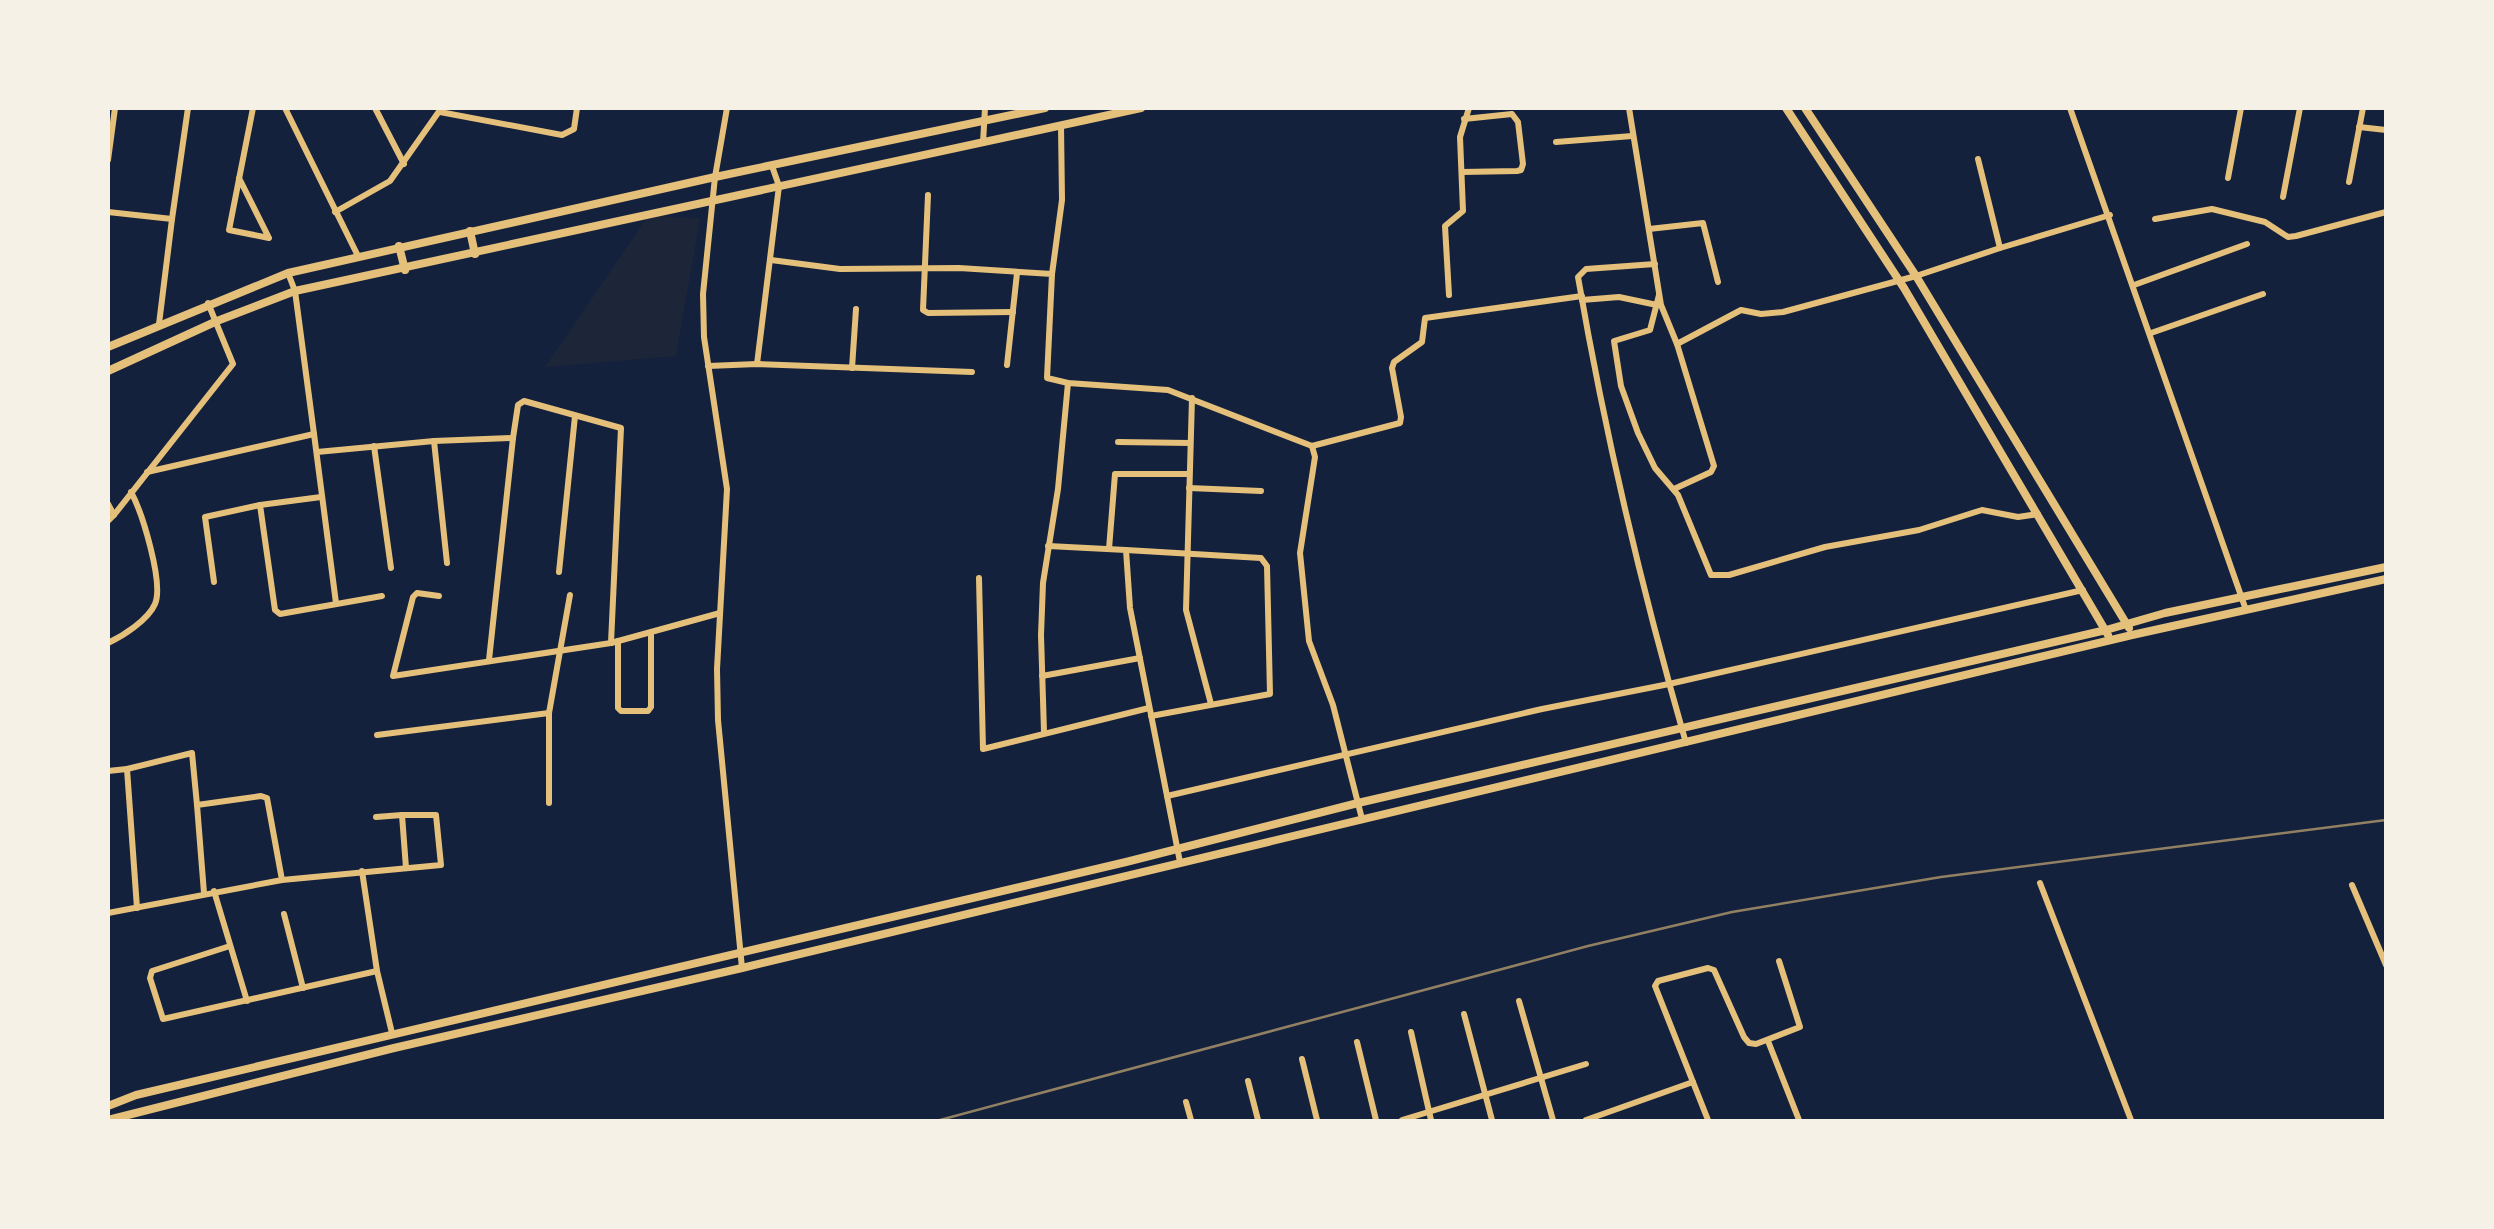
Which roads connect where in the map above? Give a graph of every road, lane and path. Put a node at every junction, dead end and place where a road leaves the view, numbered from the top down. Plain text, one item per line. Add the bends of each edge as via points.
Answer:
1 (115, 108) edge
2 (188, 108) edge
3 (253, 108) edge
4 (285, 108) edge
5 (375, 108) edge
6 (577, 108) edge
7 (727, 108) edge
8 (985, 108) edge
9 (1045, 108) edge
10 (1141, 108) edge
11 (1469, 108) edge
12 (1629, 108) edge
13 (1786, 108) edge
14 (1805, 108) edge
15 (2070, 108) edge
16 (2241, 108) edge
17 (2300, 108) edge
18 (2362, 108) edge
19 (440, 110) edge
20 (1464, 119) junction
21 (983, 121) junction
22 (1061, 126) junction
23 (2359, 127) junction
24 (2385, 130) edge
25 (1632, 136) junction
26 (1556, 142) dead end
27 (983, 143) junction
28 (109, 147) edge
29 (1978, 159) dead end
30 (108, 160) edge
31 (404, 164) junction
32 (772, 166) junction
33 (1462, 172) junction
34 (715, 177) junction
35 (239, 178) junction
36 (2228, 178) dead end
37 (2348, 182) dead end
38 (779, 186) junction
39 (928, 195) dead end
40 (2283, 197) dead end
41 (713, 200) junction
42 (108, 212) edge
43 (335, 212) junction
44 (2385, 212) edge
45 (2110, 215) junction
46 (172, 219) junction
47 (2155, 219) dead end
48 (1649, 229) junction
49 (470, 231) junction
50 (2247, 244) dead end
51 (399, 247) junction
52 (2000, 248) junction
53 (475, 254) junction
54 (358, 256) junction
55 (771, 260) junction
56 (1655, 264) junction
57 (405, 270) junction
58 (923, 270) junction
59 (288, 272) junction
60 (1017, 272) junction
61 (1052, 274) junction
62 (1916, 276) junction
63 (1899, 280) junction
64 (1718, 282) dead end
65 (2134, 285) junction
66 (296, 291) junction
67 (2263, 294) dead end
68 (1449, 295) dead end
69 (1659, 295) junction
70 (1582, 298) junction
71 (208, 303) junction
72 (1657, 305) junction
73 (856, 309) dead end
74 (1013, 312) junction
75 (217, 321) junction
76 (159, 324) junction
77 (2151, 333) junction
78 (1677, 344) junction
79 (108, 347) edge
80 (757, 364) junction
81 (1007, 365) dead end
82 (708, 366) junction
83 (852, 368) junction
84 (108, 371) edge
85 (972, 372) dead end
86 (1068, 383) junction
87 (1192, 398) junction
88 (575, 416) junction
89 (314, 434) junction
90 (513, 439) junction
91 (434, 441) junction
92 (1118, 442) dead end
93 (1190, 443) junction
94 (374, 446) junction
95 (1312, 446) junction
96 (317, 452) junction
97 (147, 471) junction
98 (1189, 474) junction
99 (1189, 488) junction
100 (1674, 489) junction
101 (1261, 491) dead end
102 (131, 492) junction
103 (321, 497) junction
104 (108, 504) edge
105 (260, 505) junction
106 (2038, 514) junction
107 (111, 518) edge
108 (1048, 546) junction
109 (1109, 548) junction
110 (1126, 550) junction
111 (1187, 552) junction
112 (447, 563) dead end
113 (2385, 567) edge
114 (391, 568) dead end
115 (559, 572) dead end
116 (979, 578) dead end
117 (2385, 579) edge
118 (214, 582) dead end
119 (2083, 590) junction
120 (570, 595) dead end
121 (382, 596) dead end
122 (439, 596) dead end
123 (2241, 597) junction
124 (335, 603) junction
125 (2246, 610) junction
126 (720, 613) junction
127 (2127, 624) junction
128 (2106, 630) junction
129 (651, 633) junction
130 (2132, 635) junction
131 (2111, 640) junction
132 (615, 642) junction
133 (108, 643) edge
134 (561, 652) junction
135 (1140, 658) junction
136 (489, 660) junction
137 (1042, 676) junction
138 (1669, 684) junction
139 (1211, 704) junction
140 (1150, 712) junction
141 (549, 713) junction
142 (1682, 729) junction
143 (1044, 732) junction
144 (377, 735) dead end
145 (1686, 743) junction
146 (1346, 753) junction
147 (127, 769) junction
148 (108, 771) edge
149 (1167, 796) junction
150 (549, 803) dead end
151 (1358, 803) junction
152 (197, 805) junction
153 (402, 815) junction
154 (376, 817) dead end
155 (1362, 819) junction
156 (1178, 849) junction
157 (1180, 862) junction
158 (406, 868) junction
159 (362, 872) junction
160 (282, 880) junction
161 (2040, 883) dead end
162 (2352, 885) dead end
163 (214, 891) junction
164 (204, 893) junction
165 (137, 908) junction
166 (108, 913) edge
167 (284, 914) dead end
168 (890, 916) junction
169 (894, 931) junction
170 (230, 947) junction
171 (742, 951) junction
172 (1779, 961) dead end
173 (2385, 965) edge
174 (742, 968) junction
175 (377, 971) junction
176 (303, 988) junction
177 (1519, 1001) dead end
178 (247, 1002) junction
179 (1464, 1014) dead end
180 (1411, 1032) dead end
181 (392, 1033) junction
182 (377, 1037) junction
183 (1768, 1041) junction
184 (1357, 1042) dead end
185 (380, 1051) junction
186 (1302, 1059) dead end
187 (1586, 1064) dead end
188 (1540, 1080) junction
189 (1248, 1081) dead end
190 (1693, 1082) junction
191 (1486, 1095) junction
192 (1186, 1101) dead end
193 (108, 1106) edge
194 (1430, 1117) edge
195 (108, 1119) edge
196 (1706, 1120) edge
197 (1191, 1121) edge
198 (1258, 1121) edge
199 (1317, 1121) edge
200 (1376, 1121) edge
201 (1402, 1121) edge
202 (1492, 1121) edge
203 (1553, 1121) edge
204 (1586, 1121) edge
205 (1799, 1121) edge
206 (2131, 1121) edge

1 - 28 street
2 - 46 street
3 - 35 street
4 - 43 street
5 - 31 street
6 - 19 street via 574,128 562,135
7 - 34 street
8 - 21 street
9 - 21 street
10 - 22 street
11 - 20 street
12 - 25 street
13 - 63 street
14 - 62 street
15 - 45 street
16 - 36 street
17 - 40 street
18 - 23 street
19 - 31 street
20 - 33 street
20 - 33 street via 1513,114 1523,168
21 - 27 street
21 - 32 street
22 - 27 street
22 - 61 street via 1062,200
23 - 24 street
23 - 37 street
25 - 26 street
25 - 48 street
27 - 38 street
28 - 30 street
29 - 52 street
31 - 43 street via 383,187
32 - 34 street
32 - 38 street
33 - 68 street via 1463,211 1445,226
34 - 41 street
34 - 49 street
35 - 35 street via 271,236 269,238 230,231
38 - 41 street
38 - 55 street
39 - 58 street
41 - 53 street
41 - 82 street via 703,294
42 - 46 street
43 - 54 street
44 - 47 street via 2288,237 2265,222 2212,209
45 - 52 street
45 - 65 street
46 - 76 street
48 - 56 street
48 - 64 street via 1703,223
49 - 51 street
49 - 53 street
50 - 65 street
51 - 54 street
51 - 57 street
52 - 62 street
53 - 57 street
54 - 59 street
55 - 58 street via 840,269
55 - 80 street
56 - 69 street
56 - 70 street via 1583,270 1578,277
57 - 66 street
58 - 60 street
58 - 74 street via 921,304 928,313
59 - 66 street
59 - 71 street
60 - 61 street
60 - 74 street
61 - 86 street via 1045,376
62 - 63 street
62 - 127 street
63 - 78 street via 1783,312 1741,310
63 - 106 street
65 - 77 street
66 - 75 street
66 - 89 street
67 - 77 street
69 - 72 street
69 - 78 street
70 - 72 street via 1619,297
70 - 95 street via 1424,318 1422,342 1392,368 1400,423
70 - 138 street via 1600,399
71 - 75 street
71 - 76 street
72 - 100 street via 1650,330 1616,339 1613,344 1621,386 1638,433 1655,468
73 - 83 street
74 - 81 street
75 - 84 street
75 - 97 street via 233,364
76 - 79 street
77 - 123 street
78 - 100 street via 1714,466 1711,472
80 - 82 street
80 - 83 street
82 - 126 street via 727,489
83 - 85 street
86 - 87 street via 1144,387
86 - 108 street
87 - 93 street
87 - 95 street
88 - 90 street via 520,402
88 - 115 street
88 - 132 street via 618,426 622,433
89 - 96 street
89 - 97 street
90 - 91 street
90 - 136 street
91 - 94 street
91 - 112 street
92 - 93 street
93 - 98 street
94 - 96 street
94 - 114 street
95 - 146 street via 1315,457 1300,553 1308,629
96 - 103 street
97 - 102 street
98 - 99 street
98 - 109 street via 1115,474
99 - 101 street
99 - 111 street
100 - 106 street via 1706,568 1718,577 1846,541 1919,530 1982,510 2018,517
102 - 107 street
102 - 133 street via 146,527 157,597 151,611
103 - 105 street
103 - 124 street
104 - 107 street
105 - 118 street via 205,517
105 - 124 street via 277,613
106 - 119 street
108 - 109 street
108 - 137 street
109 - 110 street
110 - 111 street
110 - 135 street via 1127,588
111 - 139 street via 1186,610
111 - 139 street via 1261,558 1267,566 1272,691
113 - 123 street
116 - 143 street via 981,748
117 - 125 street
119 - 128 street
119 - 138 street
120 - 134 street
121 - 124 street
122 - 136 street via 417,593 412,597 392,675
123 - 125 street
123 - 127 street
125 - 130 street
126 - 129 street
126 - 171 street via 718,720
127 - 128 street
127 - 130 street
128 - 131 street
128 - 142 street
129 - 132 street
129 - 132 street via 648,711 618,708
130 - 131 street
131 - 145 street
132 - 134 street
134 - 136 street
134 - 141 street
135 - 137 street
135 - 140 street
137 - 143 street
138 - 142 street
138 - 146 street
139 - 140 street
140 - 143 street
140 - 149 street
141 - 144 street
141 - 150 street
142 - 145 street
142 - 151 street
145 - 155 street
146 - 149 street
146 - 151 street
147 - 148 street
147 - 152 street via 192,753
147 - 165 street
149 - 156 street
151 - 155 street
151 - 156 street
152 - 160 street via 267,798
152 - 164 street
153 - 154 street
153 - 158 street
153 - 158 street via 436,815 442,863
155 - 157 street
156 - 157 street
156 - 168 street
157 - 169 street
158 - 159 street
159 - 160 street
159 - 175 street
160 - 163 street
161 - 206 street
162 - 173 street
163 - 164 street
163 - 170 street
164 - 165 street
165 - 166 street
167 - 176 street
168 - 169 street
168 - 171 street
169 - 174 street
170 - 178 street
170 - 178 street via 152,971 161,1017 166,1020
171 - 174 street
171 - 181 street
172 - 183 street via 1800,1027
174 - 185 street
175 - 176 street
175 - 181 street
176 - 178 street
177 - 188 street
179 - 191 street
180 - 194 street
181 - 182 street
182 - 185 street
182 - 193 street via 136,1095
183 - 190 street via 1749,1043 1744,1037 1714,970 1658,981 1655,992
183 - 205 street
184 - 200 street
185 - 195 street
186 - 199 street
187 - 188 street
188 - 191 street
188 - 203 street
189 - 198 street
190 - 196 street
190 - 204 street
191 - 194 street
191 - 202 street
192 - 197 street
194 - 201 street

